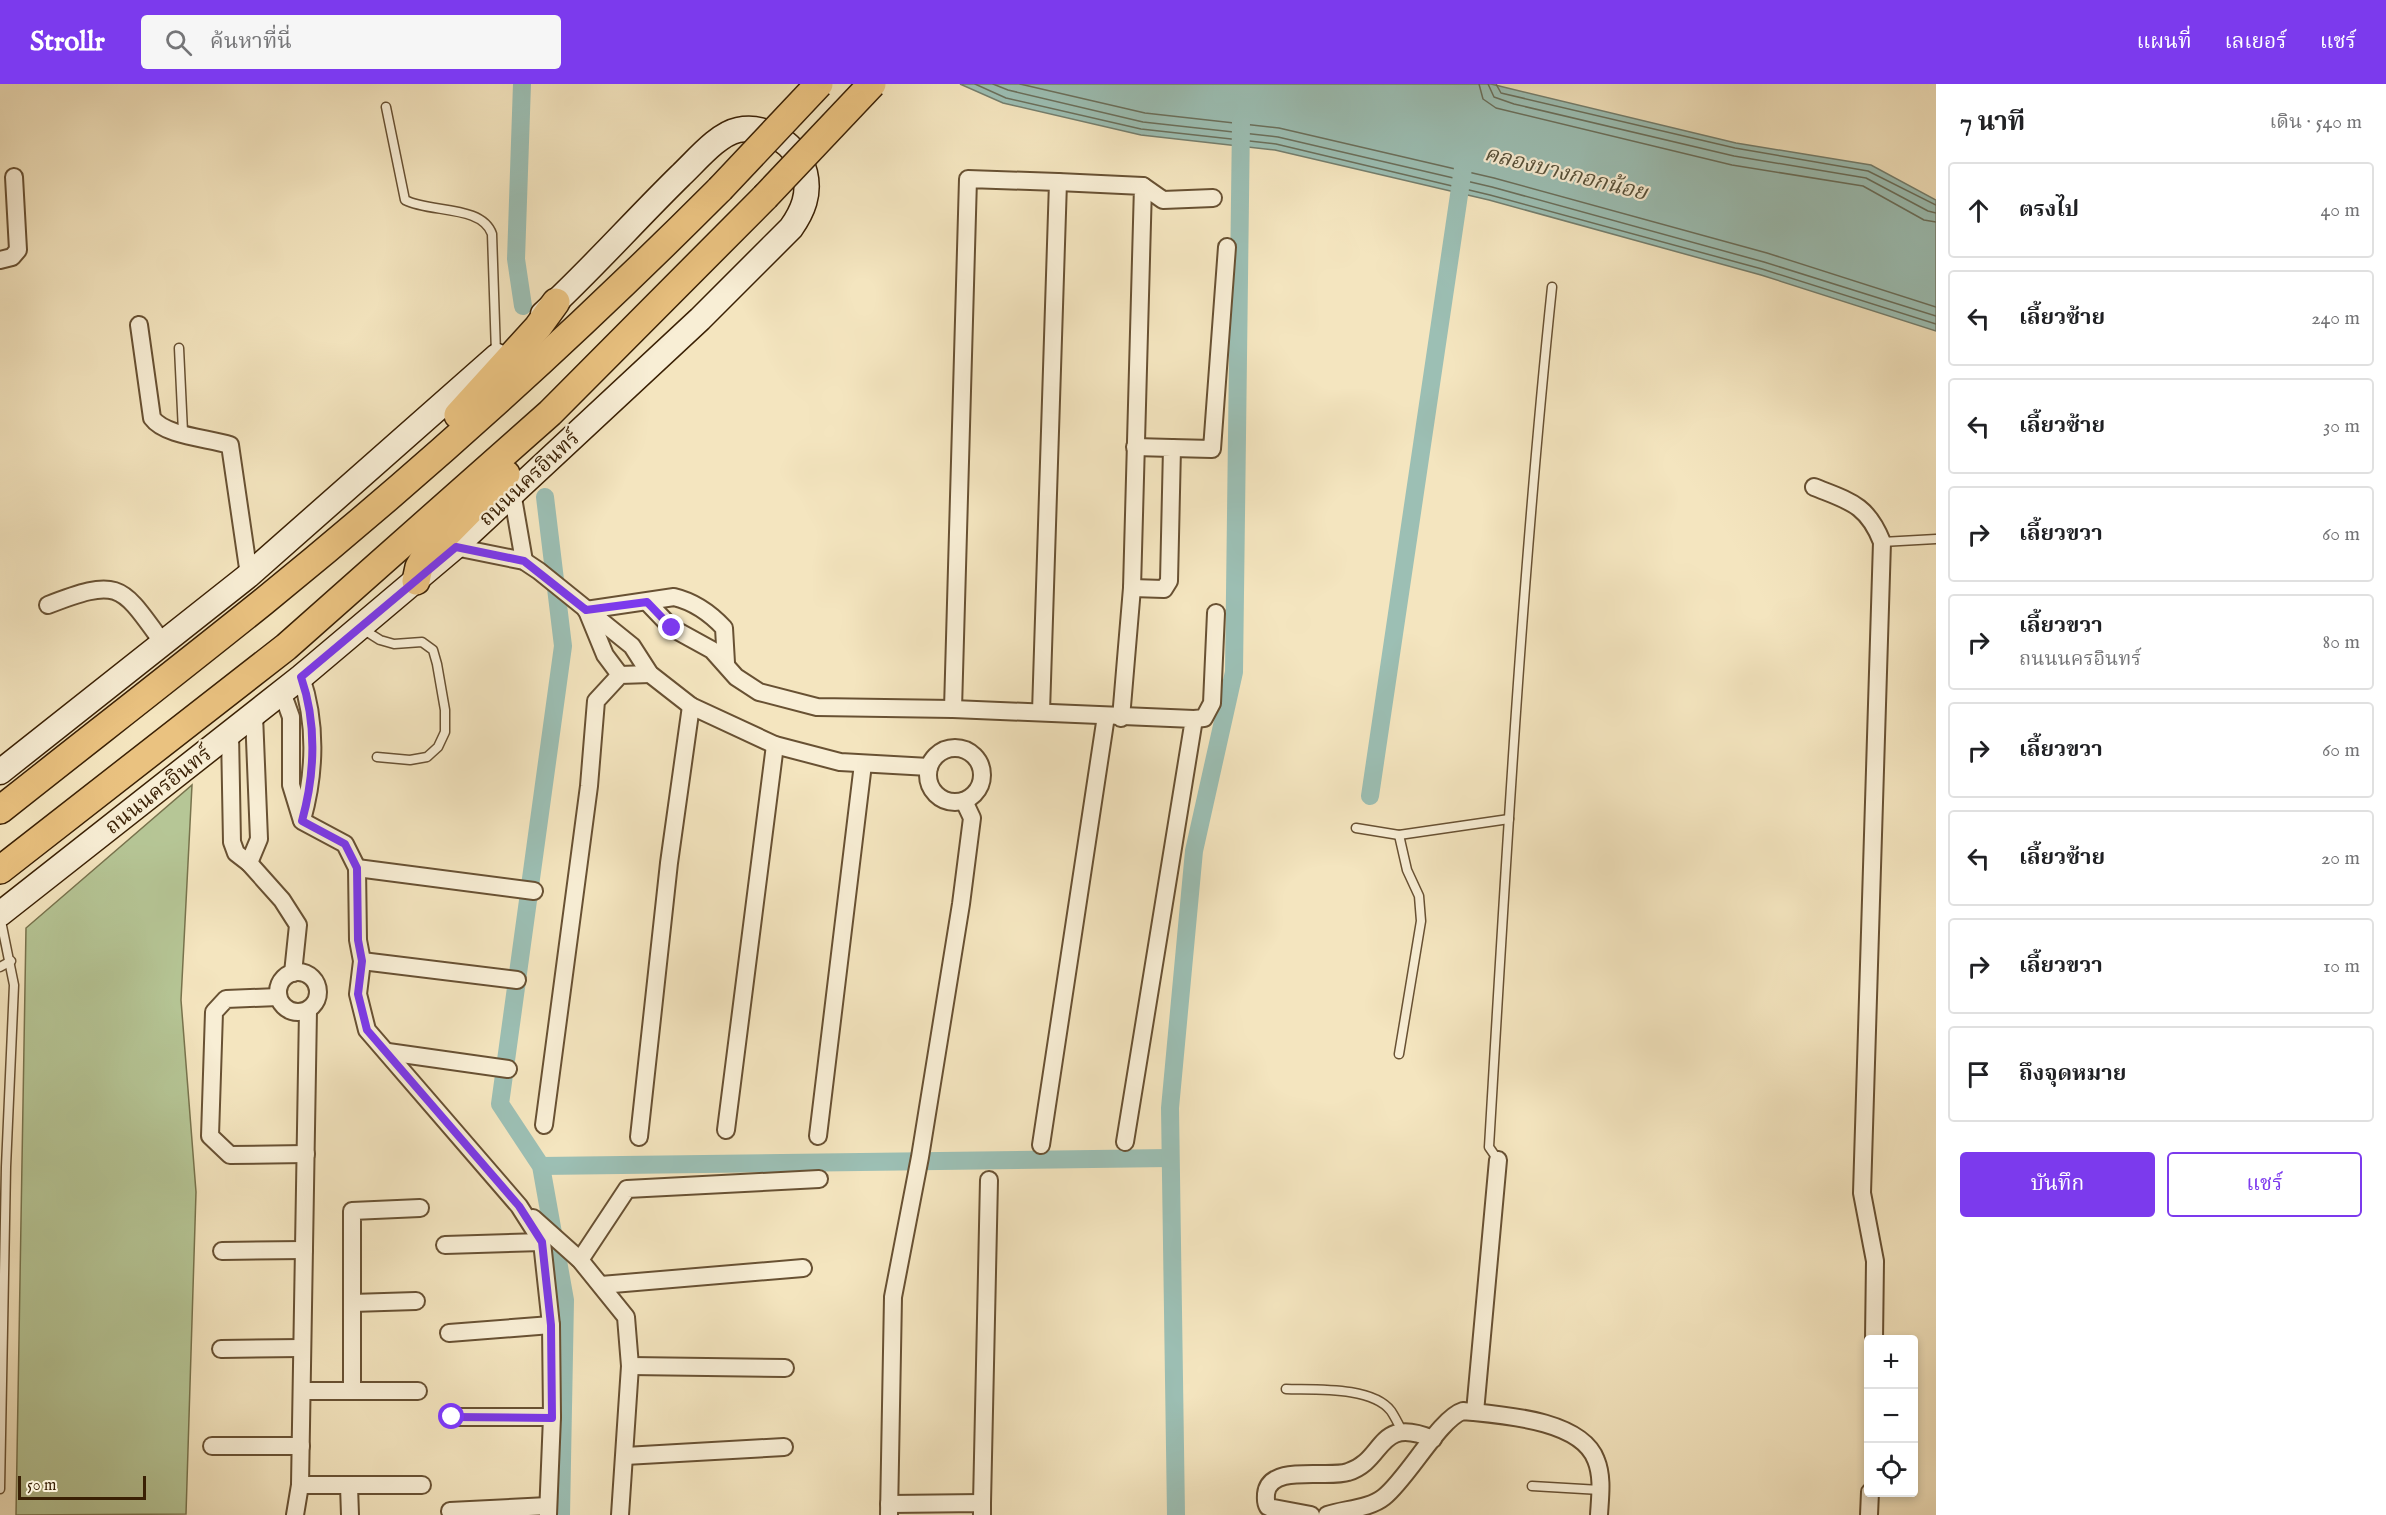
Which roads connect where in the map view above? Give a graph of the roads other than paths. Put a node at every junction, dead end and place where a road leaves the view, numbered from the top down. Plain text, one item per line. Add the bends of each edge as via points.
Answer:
1 (819, 84) edge
2 (872, 84) edge
3 (386, 107) dead end
4 (14, 177) dead end
5 (1058, 182) junction
6 (1143, 186) junction
7 (1213, 198) dead end
8 (1227, 248) dead end
9 (0, 260) edge
10 (1552, 287) dead end
11 (556, 302) junction
12 (139, 325) dead end
13 (179, 348) dead end
14 (496, 357) junction
15 (550, 413) junction
16 (183, 432) junction
17 (1135, 447) junction
18 (1172, 448) junction
19 (421, 467) junction
20 (1814, 487) dead end
21 (512, 492) junction
22 (1936, 539) edge
23 (1882, 542) junction
24 (456, 547) junction
25 (524, 561) junction
26 (249, 575) junction
27 (416, 581) junction
28 (1132, 588) junction
29 (647, 602) junction
30 (48, 605) dead end
31 (586, 610) junction
32 (1216, 613) dead end
33 (361, 628) junction
34 (164, 644) junction
35 (726, 663) junction
36 (650, 674) junction
37 (620, 675) junction
38 (301, 677) junction
39 (282, 692) junction
40 (691, 706) junction
41 (953, 709) junction
42 (1041, 712) junction
43 (254, 715) junction
44 (1114, 717) junction
45 (1194, 719) junction
46 (230, 733) junction
47 (776, 745) junction
48 (377, 757) dead end
49 (863, 764) junction
50 (929, 767) junction
51 (0, 772) edge
52 (964, 801) junction
53 (0, 810) edge
54 (1509, 819) junction
55 (302, 821) junction
56 (1356, 828) dead end
57 (1399, 835) junction
58 (249, 863) junction
59 (357, 868) junction
60 (0, 870) edge
61 (534, 891) dead end
62 (0, 915) edge
63 (11, 961) junction
64 (362, 961) junction
65 (0, 967) edge
66 (293, 973) junction
67 (517, 980) dead end
68 (278, 997) junction
69 (308, 1010) junction
70 (388, 1052) junction
71 (1399, 1054) dead end
72 (508, 1069) dead end
73 (544, 1125) dead end
74 (726, 1130) dead end
75 (818, 1136) dead end
76 (639, 1137) dead end
77 (1125, 1142) dead end
78 (1041, 1145) dead end
79 (306, 1154) junction
80 (1498, 1160) joint
81 (819, 1179) dead end
82 (989, 1180) dead end
83 (519, 1206) junction
84 (420, 1208) dead end
85 (542, 1242) junction
86 (445, 1245) dead end
87 (304, 1250) junction
88 (222, 1251) dead end
89 (580, 1260) junction
90 (803, 1268) dead end
91 (601, 1285) junction
92 (416, 1302) dead end
93 (352, 1303) junction
94 (551, 1325) junction
95 (449, 1333) dead end
96 (1874, 1335) edge
97 (302, 1348) junction
98 (221, 1349) dead end
99 (630, 1366) junction
100 (784, 1368) dead end
101 (1286, 1389) dead end
102 (302, 1391) junction
103 (352, 1391) junction
104 (418, 1391) dead end
105 (1475, 1412) junction
106 (452, 1417) dead end
107 (552, 1418) junction
108 (1402, 1431) junction
109 (1433, 1439) junction
110 (212, 1446) dead end
111 (301, 1446) junction
112 (784, 1447) dead end
113 (625, 1456) junction
114 (300, 1485) junction
115 (422, 1485) dead end
116 (349, 1486) junction
117 (1532, 1486) dead end
118 (0, 1489) edge
119 (1600, 1490) junction
120 (1870, 1497) edge
121 (982, 1509) edge
122 (450, 1510) dead end
123 (548, 1510) edge
124 (889, 1510) edge
125 (295, 1515) edge
126 (350, 1515) edge
127 (620, 1515) edge
128 (1311, 1515) edge
129 (1327, 1515) edge
130 (1599, 1515) edge
131 (1869, 1515) edge

1 - 19 main road, bridge via 720,189 560,344
2 - 15 main road, ถนนนครอินทร์, bridge
3 - 14 lane via 405,200 477,216 489,225
4 - 9 street via 18,250 12,257
5 - 6 street
5 - 41 street via 968,179
5 - 42 street
6 - 7 street via 1163,200
6 - 17 street
8 - 18 street via 1212,450
10 - 54 lane via 1535,452
11 - 14 main road, ถนนนครอินทร์
11 - 19 main road via 461,411
11 - 21 main road, ถนนนครอินทร์ via 695,162 737,130 777,136 792,148 803,166 806,202 791,228 700,319
12 - 16 street via 152,418 167,430
13 - 16 lane
14 - 26 main road, ถนนนครอินทร์
15 - 27 main road via 526,454 426,555
15 - 60 main road, ถนนนครอินทร์ via 286,647
16 - 26 street via 230,445
17 - 18 street
17 - 28 street
18 - 28 street via 1168,585 1159,589
19 - 53 main road via 264,601
20 - 23 street via 1862,508 1875,524
21 - 24 main road, ถนนนครอินทร์
21 - 25 street
22 - 23 lane
23 - 96 street via 1862,1193 1875,1262
24 - 25 street
24 - 27 main road, ถนนนครอินทร์
25 - 31 street
26 - 34 main road, ถนนนครอินทร์
27 - 33 main road, ถนนนครอินทร์
28 - 44 street
29 - 31 street
29 - 35 street via 672,628 712,650
29 - 35 street via 674,597 706,612 724,628
30 - 34 street via 100,589 119,590 135,604
31 - 36 street via 632,646
31 - 37 street via 605,655
32 - 45 street via 1212,703 1204,718
33 - 38 main road, ถนนนครอินทร์
33 - 48 lane via 380,640 394,644 422,642 433,650 445,710 445,732 438,747 427,757
34 - 51 main road, ถนนนครอินทร์
35 - 41 street via 736,677 759,692 817,707
36 - 37 street
36 - 40 street
37 - 73 street via 596,701 588,797
38 - 39 main road, ถนนนครอินทร์
38 - 55 street via 310,703 312,780
39 - 43 main road, ถนนนครอินทร์
39 - 55 street via 291,717 291,785
40 - 47 street
40 - 76 street via 669,863
41 - 42 street
42 - 44 street
43 - 46 main road, ถนนนครอินทร์
43 - 58 street via 259,839
44 - 45 street
44 - 78 street
45 - 77 street
46 - 58 street via 232,842 236,853
46 - 62 main road, ถนนนครอินทร์
47 - 49 street
47 - 74 street
49 - 50 street
49 - 75 street
50 - 52 street via 928,780 939,797 951,802
50 - 52 street via 945,749 969,751 978,760 981,783 975,794
52 - 124 street via 972,818 961,904 914,1194 893,1297
54 - 57 lane
54 - 80 lane via 1489,1148
55 - 59 street via 345,844
56 - 57 lane
57 - 71 lane via 1407,870 1419,896 1421,921
58 - 66 street via 298,925
59 - 61 street
59 - 64 street
62 - 63 lane
63 - 65 lane
63 - 118 lane via 14,985
64 - 67 street
64 - 70 street via 358,994 367,1030
66 - 68 street via 279,985
66 - 69 street via 306,974 318,988 316,1001
68 - 69 street via 290,1011
68 - 79 street via 226,999 214,1012 210,1136 230,1155
69 - 79 street
70 - 72 street
70 - 83 street
79 - 87 street
80 - 105 street
81 - 89 street via 627,1189
82 - 121 street
83 - 85 street
83 - 89 street
84 - 93 street via 352,1211
85 - 86 street
85 - 94 street
87 - 88 street
87 - 97 street
89 - 91 street
90 - 91 street
91 - 99 street via 626,1317
92 - 93 street
93 - 103 street
94 - 95 street
94 - 107 street
97 - 98 street
97 - 102 street
99 - 100 street
99 - 113 street
101 - 108 lane via 1366,1396 1390,1409
102 - 103 street
102 - 111 street
103 - 104 street
105 - 109 street via 1459,1412
105 - 119 street via 1542,1423 1573,1433 1596,1459
106 - 107 street
107 - 123 street
108 - 109 street
108 - 128 street via 1378,1445 1349,1472 1298,1473 1270,1483 1266,1490 1268,1507
109 - 129 street via 1384,1497
110 - 111 street
111 - 114 street
112 - 113 street
113 - 127 street
114 - 116 street
114 - 125 street
115 - 116 street
116 - 126 street
117 - 119 lane
119 - 130 street
120 - 131 street
121 - 124 street
122 - 123 street

